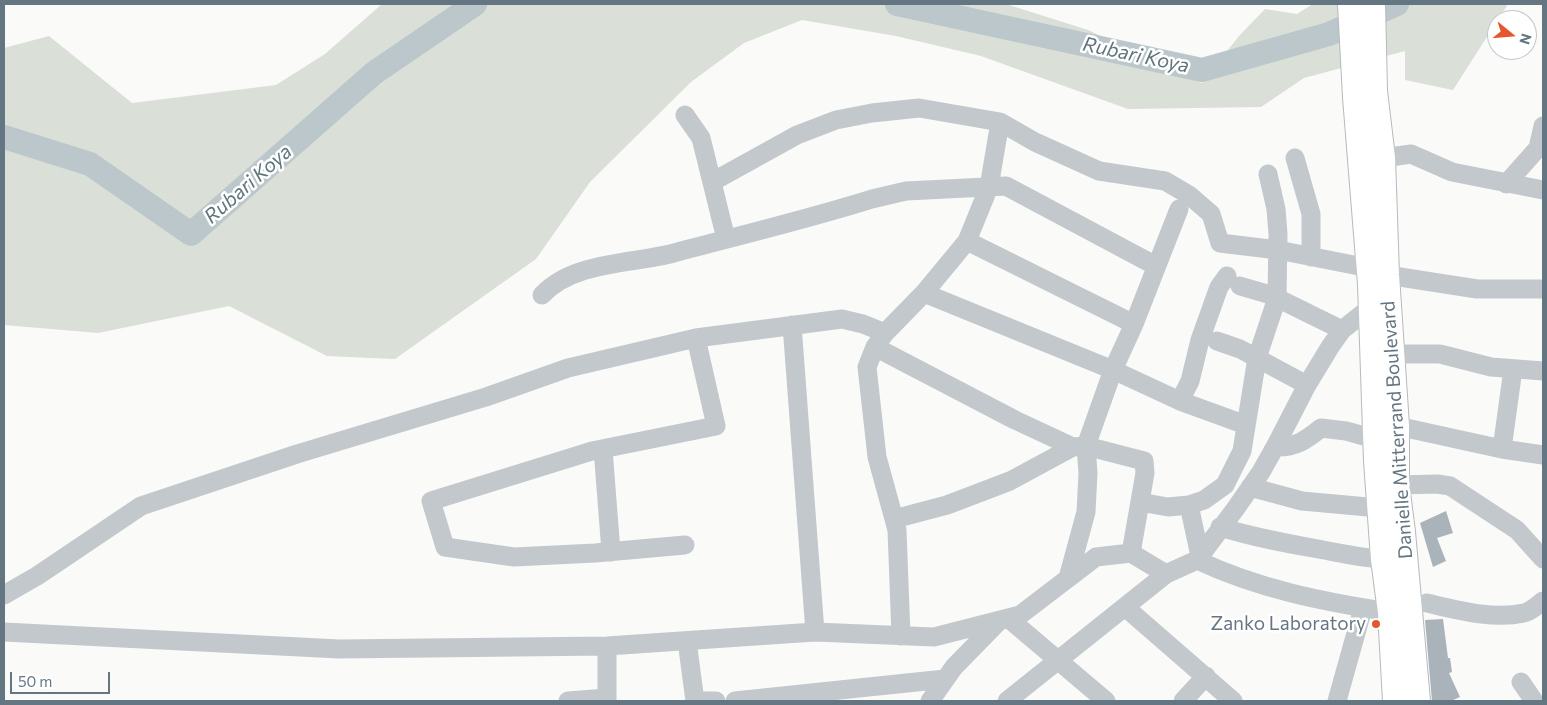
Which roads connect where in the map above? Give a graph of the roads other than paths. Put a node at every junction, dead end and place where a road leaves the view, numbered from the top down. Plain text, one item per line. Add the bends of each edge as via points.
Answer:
1 (1350, 4) edge
2 (1373, 4) edge
3 (1365, 94) junction
4 (685, 115) dead end
5 (1000, 122) junction
6 (1543, 126) edge
7 (1294, 158) dead end
8 (1372, 160) junction
9 (1268, 174) dead end
10 (712, 182) junction
11 (1506, 184) junction
12 (989, 187) junction
13 (1543, 190) edge
14 (1179, 209) dead end
15 (726, 239) junction
16 (967, 241) junction
17 (1278, 250) junction
18 (1310, 257) junction
19 (1156, 266) junction
20 (1378, 272) junction
21 (1543, 289) edge
22 (924, 293) junction
23 (542, 295) dead end
24 (1277, 298) junction
25 (1371, 307) junction
26 (1134, 324) junction
27 (792, 325) junction
28 (1342, 330) junction
29 (696, 338) junction
30 (880, 340) junction
31 (1217, 341) dead end
32 (1392, 354) junction
33 (1257, 358) junction
34 (1513, 369) junction
35 (1113, 370) junction
36 (1543, 371) edge
37 (1307, 385) junction
38 (1180, 401) junction
39 (1246, 425) junction
40 (1397, 426) junction
41 (1375, 439) junction
42 (1080, 447) junction
43 (1276, 447) junction
44 (603, 449) junction
45 (1502, 449) junction
46 (1543, 455) edge
47 (1397, 485) junction
48 (1250, 487) junction
49 (1140, 502) junction
50 (1190, 505) junction
51 (1379, 508) junction
52 (894, 519) junction
53 (1220, 527) junction
54 (685, 545) dead end
55 (611, 552) junction
56 (1131, 553) junction
57 (1198, 558) junction
58 (1383, 559) junction
59 (1543, 560) edge
60 (1166, 574) junction
61 (1068, 578) junction
62 (4, 595) edge
63 (1543, 601) edge
64 (1427, 603) dead end
65 (1125, 607) junction
66 (1362, 608) junction
67 (1390, 612) junction
68 (1009, 617) junction
69 (4, 632) edge
70 (815, 632) junction
71 (901, 636) junction
72 (687, 641) junction
73 (607, 646) junction
74 (1058, 660) junction
75 (1206, 676) junction
76 (945, 679) junction
77 (1521, 682) dead end
78 (822, 697) edge
79 (1093, 697) edge
80 (607, 700) edge
81 (568, 701) edge
82 (695, 701) edge
83 (716, 701) edge
84 (735, 701) edge
85 (930, 701) edge
86 (1007, 701) edge
87 (1183, 701) edge
88 (1233, 701) edge
89 (1337, 701) edge
90 (1395, 701) edge
91 (1418, 701) edge
92 (1534, 701) edge

1 - 3 main road
2 - 3 main road
3 - 8 main road
4 - 10 street via 701,138
5 - 10 street via 919,108 845,118 797,136
5 - 12 street
5 - 17 street via 1099,171 1165,182 1189,195 1211,214 1220,243
6 - 11 street via 1538,148
7 - 18 street via 1310,214
8 - 11 street via 1411,154 1452,172
8 - 20 main road
9 - 17 street via 1276,209
10 - 15 street
11 - 13 street
12 - 15 street via 906,191
12 - 16 street
12 - 19 street via 1006,186
14 - 19 street
15 - 23 street via 584,271 552,285
16 - 22 street
16 - 26 street
17 - 18 street
17 - 24 street
18 - 20 street
19 - 26 street
20 - 21 street via 1477,289
20 - 25 main road
20 - 32 main road, Danielle Mitterrand Boulevard
22 - 30 street
22 - 35 street
24 - 28 street
24 - 33 street
24 - 38 street via 1234,281 1220,287 1200,340 1190,381
25 - 28 street
25 - 41 main road
26 - 35 street
27 - 29 street
27 - 30 street via 842,319 863,324
27 - 70 street
28 - 37 street
29 - 44 street via 716,426
29 - 62 street via 568,368 141,506
30 - 42 street via 1015,420
30 - 52 street via 867,367 876,448
31 - 33 street
32 - 34 street via 1440,354 1490,367
32 - 40 main road, Danielle Mitterrand Boulevard
33 - 37 street
33 - 39 street
34 - 36 street
34 - 45 street
35 - 38 street
35 - 42 street
37 - 43 street
38 - 39 street
39 - 50 street via 1242,451 1225,485 1204,500
40 - 45 street
40 - 47 main road, Danielle Mitterrand Boulevard
41 - 43 street via 1321,428 1305,441 1289,448
41 - 51 main road
42 - 49 street via 1144,461
42 - 52 street via 1010,481 947,505
42 - 61 street via 1088,474 1086,512
43 - 48 street
44 - 55 street
44 - 55 street via 432,501 445,547 514,558
45 - 46 street
47 - 59 street via 1450,486 1517,530
47 - 91 main road, Danielle Mitterrand Boulevard
48 - 51 street via 1302,501
48 - 53 street
49 - 50 street via 1168,507
49 - 56 street
50 - 57 street
51 - 58 main road
52 - 71 street
53 - 57 street
53 - 58 street via 1295,545
54 - 55 street
56 - 60 street
56 - 61 street via 1096,557
57 - 60 street
57 - 66 street via 1228,575 1274,590
58 - 67 main road
60 - 65 street
61 - 68 street
63 - 64 street via 1525,613 1502,615
65 - 74 street
65 - 75 street
66 - 67 street
66 - 89 street
67 - 90 main road
68 - 71 street via 934,637
68 - 74 street
68 - 76 street
69 - 73 street via 339,649
70 - 71 street
70 - 72 street
72 - 73 street
72 - 82 street
73 - 80 street
74 - 79 street
74 - 86 street
75 - 87 street
75 - 88 street
76 - 78 street
76 - 85 street
77 - 92 street
78 - 84 street
80 - 81 street
82 - 83 street

